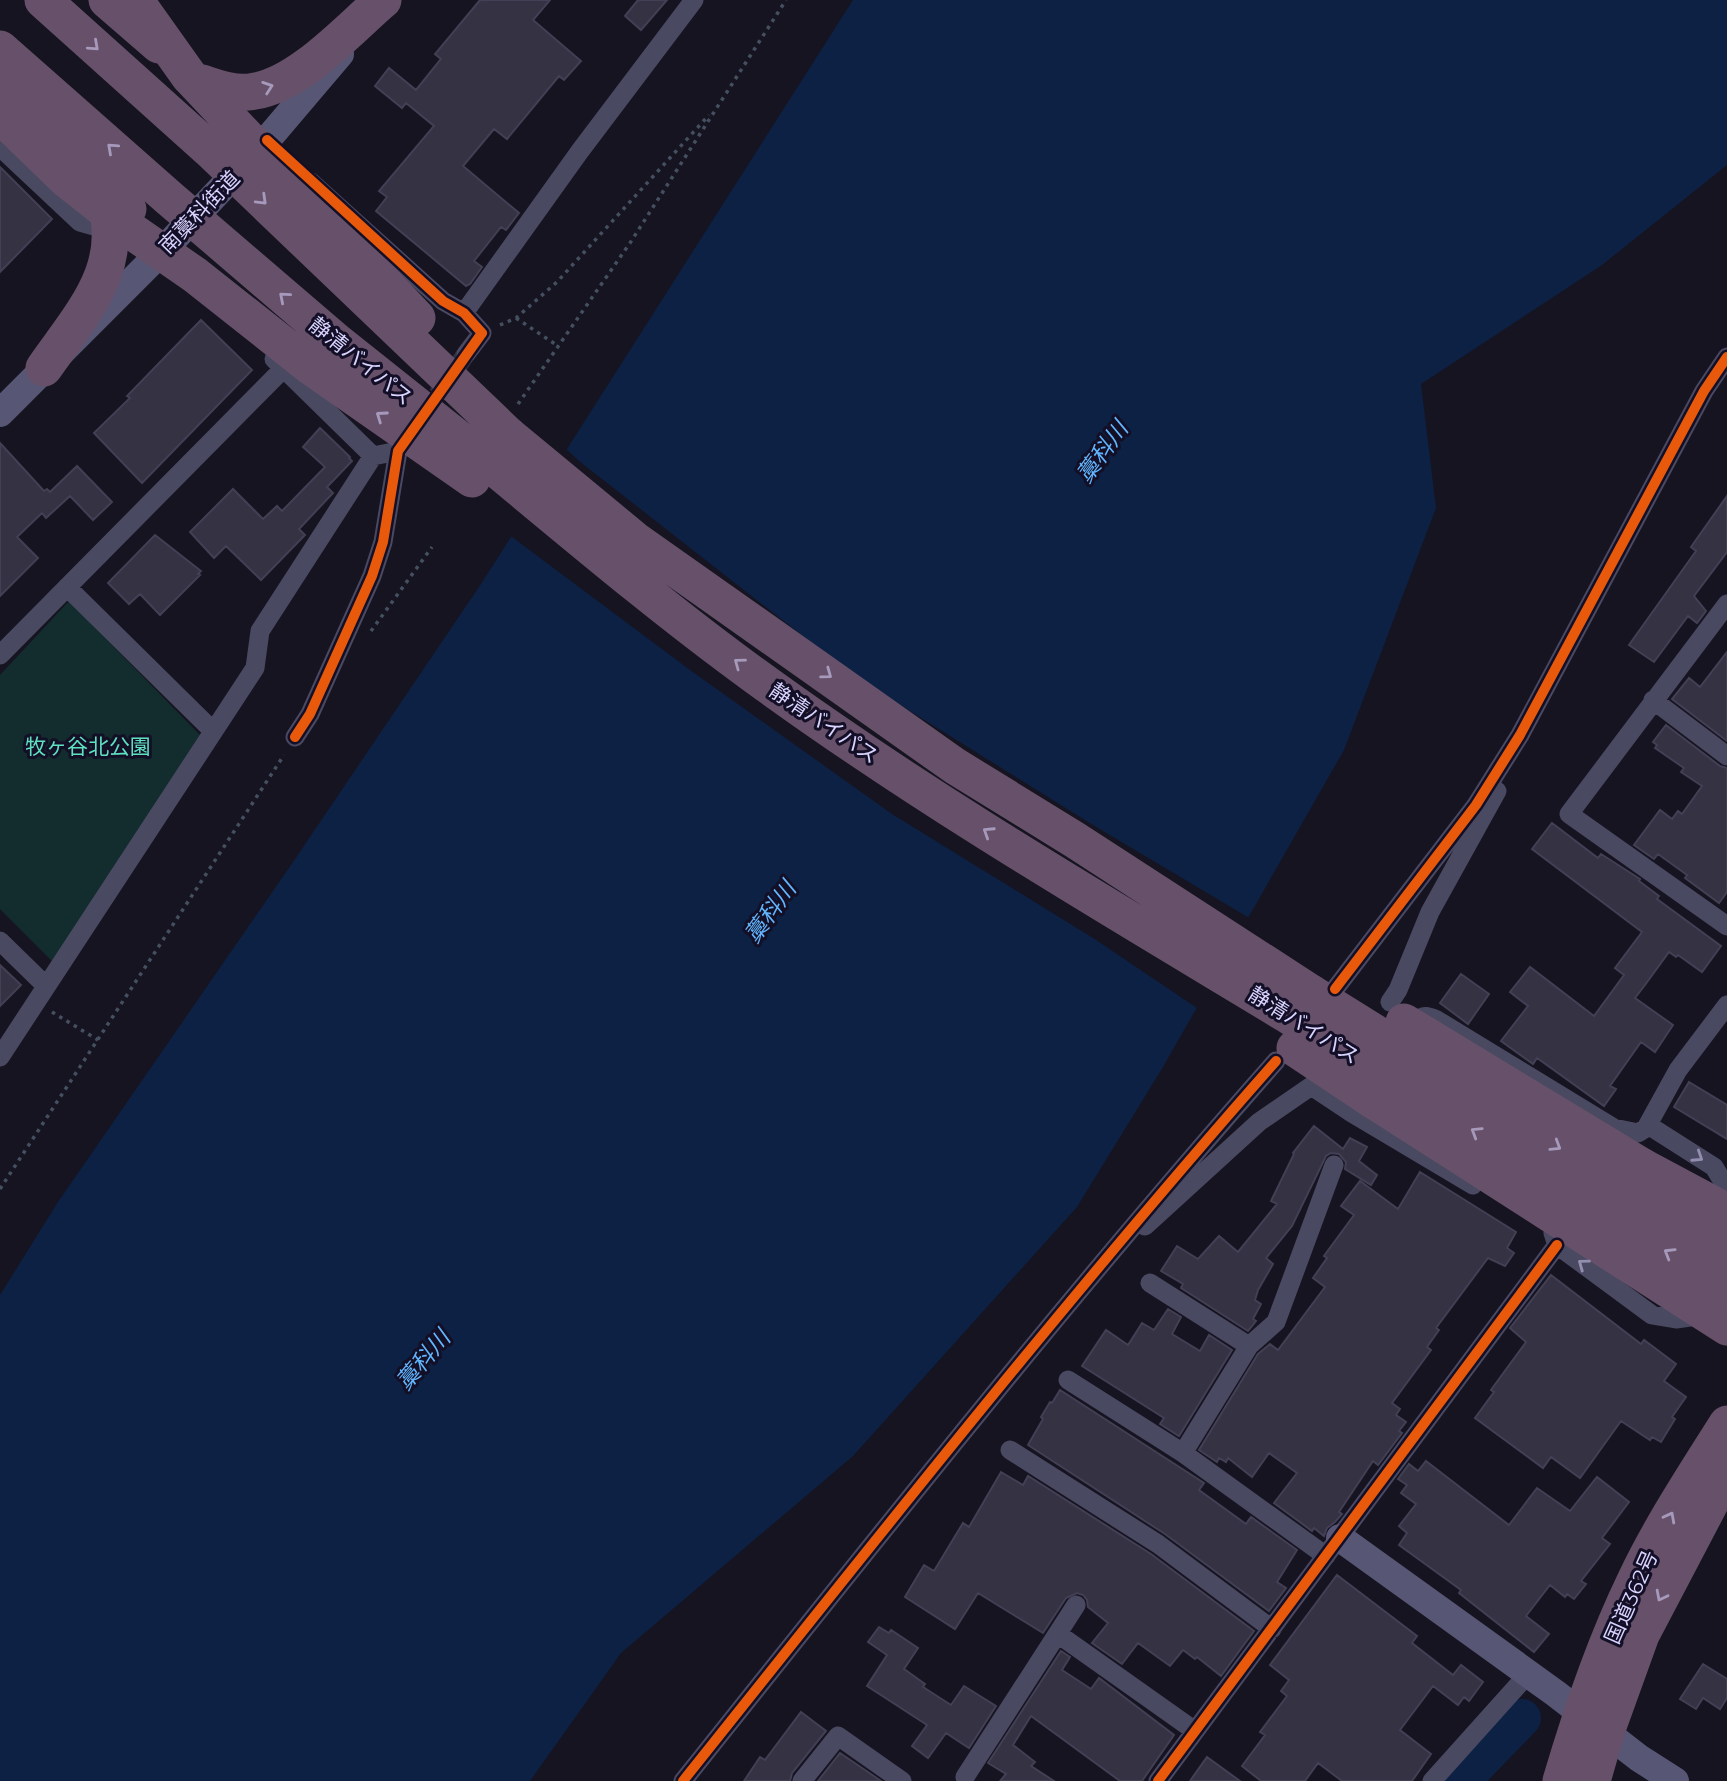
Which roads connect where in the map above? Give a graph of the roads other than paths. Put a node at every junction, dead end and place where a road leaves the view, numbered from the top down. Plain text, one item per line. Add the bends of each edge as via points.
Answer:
1 (44, 0) edge
2 (107, 0) edge
3 (135, 0) edge
4 (385, 0) edge
5 (694, 0) edge
6 (0, 49) edge
7 (202, 83) junction
8 (0, 88) edge
9 (0, 115) edge
10 (267, 140) junction
11 (0, 147) edge
12 (96, 180) junction
13 (112, 231) junction
14 (167, 246) junction
15 (464, 313) junction
16 (466, 354) tunnel mouth
17 (1727, 357) edge
18 (44, 368) junction
19 (283, 369) junction
20 (0, 413) edge
21 (373, 456) junction
22 (691, 578) junction
23 (67, 587) junction
24 (659, 604) junction
25 (1727, 604) edge
26 (0, 655) edge
27 (1653, 700) junction
28 (213, 731) junction
29 (1520, 735) junction
30 (295, 737) road end
31 (1727, 756) edge
32 (1075, 840) junction
33 (1045, 869) junction
34 (1727, 926) edge
35 (0, 941) edge
36 (1335, 989) dead end
37 (41, 994) junction
38 (1390, 1002) dead end
39 (1727, 1005) edge
40 (0, 1057) edge
41 (1276, 1061) dead end
42 (1352, 1113) junction
43 (1648, 1125) junction
44 (1334, 1165) dead end
45 (1727, 1204) edge
46 (1727, 1212) edge
47 (1557, 1245) junction
48 (1727, 1252) edge
49 (1106, 1258) junction
50 (1150, 1283) dead end
51 (1721, 1310) edge
52 (1249, 1346) junction
53 (1068, 1381) dead end
54 (1727, 1424) edge
55 (1010, 1450) dead end
56 (1183, 1453) junction
57 (1724, 1484) edge
58 (1333, 1547) junction
59 (1076, 1605) dead end
60 (1272, 1629) junction
61 (1058, 1634) junction
62 (1528, 1674) junction
63 (1594, 1722) junction
64 (1195, 1731) junction
65 (965, 1777) dead end
66 (683, 1781) edge
67 (802, 1781) edge
68 (902, 1781) edge
69 (1158, 1781) edge
70 (1432, 1781) edge
71 (1561, 1781) edge
72 (1592, 1781) edge
73 (1675, 1781) edge

1 -> 22 highway, 静清バイパス, bridge via 210,150 508,435 635,540
2 - 7 highway
3 - 22 highway, bridge via 188,76 442,345 517,420
7 -> 4 highway via 237,92 282,82
4 - 10 main road, 南藁科街道
5 - 15 street
24 -> 6 highway, 静清バイパス, bridge via 337,342
7 - 10 highway
8 - 12 highway
24 -> 9 highway, bridge via 310,366 66,180
10 - 14 main road, 南藁科街道
10 - 15 street via 443,301
11 - 13 street via 80,222
12 - 13 highway
12 - 14 highway
13 - 18 highway via 104,278
14 - 18 main road, 南藁科街道
14 - 19 street
15 - 16 street via 482,332
17 - 29 street via 1704,391
18 - 20 main road, 南藁科街道
19 - 21 street
19 - 23 street
21 - 28 street via 260,631 255,668
21 - 30 street via 398,451 383,542 346,636
22 -> 32 highway, 静清バイパス via 955,766
23 - 26 street
23 - 28 street
33 -> 24 highway, 静清バイパス via 801,707
25 - 27 street
27 - 31 street
27 - 34 street via 1569,814
28 - 37 street
29 - 36 street via 1476,805
29 - 38 street via 1501,784 1430,912
32 - 46 highway, bridge via 1360,995 1643,1167
32 -> 48 highway, 静清バイパス, bridge via 1323,1001
51 -> 33 highway, 静清バイパス, bridge via 1302,1024
33 - 51 highway, bridge via 1297,1049 1604,1246
35 - 37 street
37 - 40 street
39 - 43 street via 1678,1070
41 - 49 street
42 - 43 street via 1419,1017 1427,1015 1614,1128 1638,1133
42 - 47 street via 1554,1233
42 - 49 street via 1317,1083 1259,1122
43 -> 45 street via 1714,1167
44 - 52 street via 1276,1322
51 -> 47 street via 1676,1319 1652,1315
47 - 58 street
49 - 66 street via 967,1424
50 - 52 street
52 - 56 street
53 - 56 street
63 -> 54 highway, 国道362号 via 1635,1581
55 - 60 street via 1158,1544
56 - 58 street
57 -> 63 highway, 国道362号
58 - 60 street
58 - 62 main road
59 - 61 street
60 - 64 street
61 - 64 street
61 - 65 street
62 - 63 main road
62 - 70 street
63 - 71 highway, 国道362号
63 - 72 highway, 国道362号
63 - 73 main road
64 - 69 street
67 - 68 street via 838,1736

